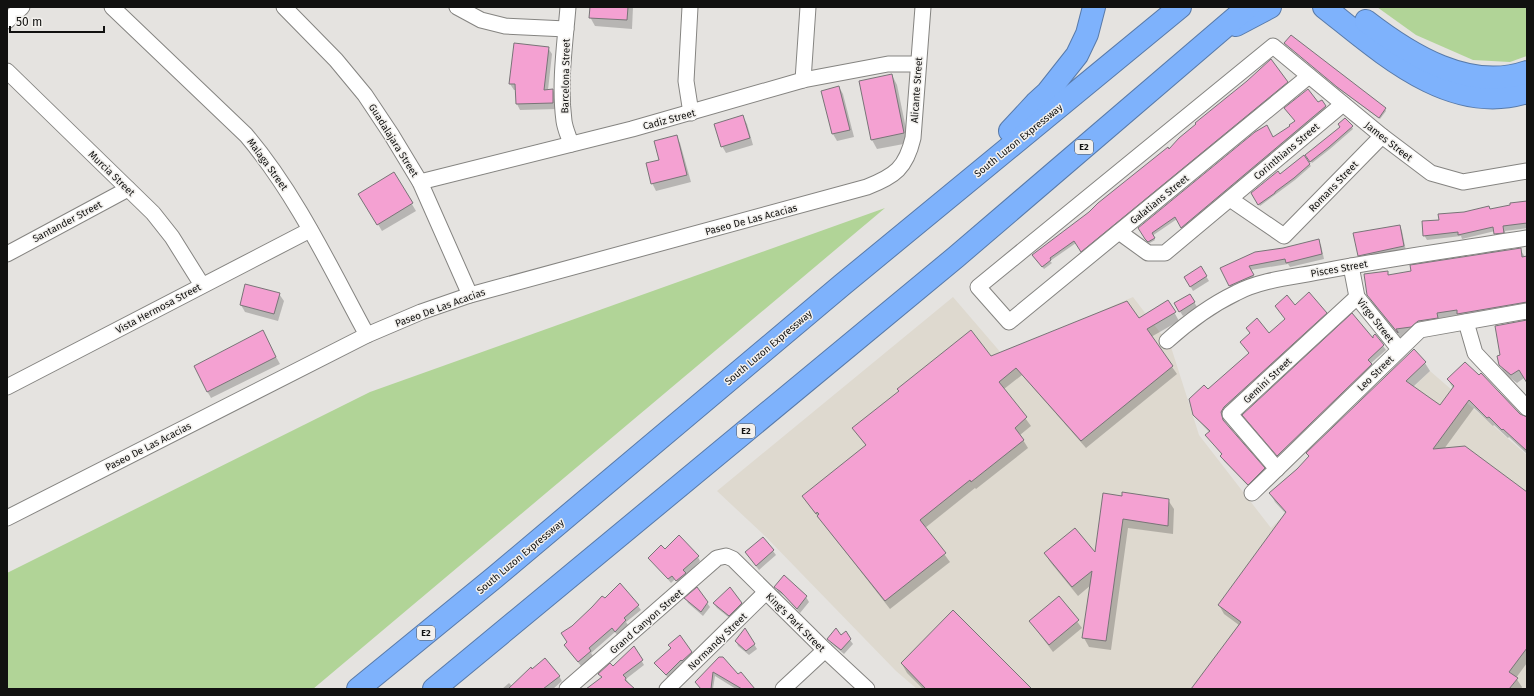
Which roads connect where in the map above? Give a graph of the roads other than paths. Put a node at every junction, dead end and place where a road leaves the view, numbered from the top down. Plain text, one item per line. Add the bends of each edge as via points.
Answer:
1 (22, 7) edge
2 (112, 7) edge
3 (284, 7) edge
4 (456, 7) edge
5 (568, 7) edge
6 (690, 7) edge
7 (808, 7) edge
8 (923, 7) edge
9 (1094, 7) edge
10 (1180, 7) edge
11 (1248, 7) edge
12 (1270, 7) edge
13 (1324, 7) edge
14 (1347, 7) edge
15 (7, 21) edge
16 (566, 29) junction
17 (1212, 38) junction
18 (918, 64) junction
19 (7, 72) edge
20 (1527, 72) edge
21 (1309, 76) junction
22 (803, 80) junction
23 (1527, 92) edge
24 (1343, 104) junction
25 (691, 113) junction
26 (1382, 136) junction
27 (571, 144) junction
28 (899, 169) joint
29 (1527, 171) edge
30 (971, 178) junction
31 (420, 182) junction
32 (128, 189) junction
33 (1230, 199) junction
34 (310, 230) junction
35 (1119, 232) junction
36 (1527, 238) edge
37 (7, 254) edge
38 (1351, 266) junction
39 (202, 286) junction
40 (470, 295) junction
41 (1357, 297) junction
42 (1527, 311) edge
43 (1009, 322) joint
44 (1466, 322) junction
45 (367, 335) junction
46 (1167, 341) dead end
47 (1399, 349) junction
48 (7, 387) edge
49 (1526, 404) edge
50 (1277, 469) junction
51 (1252, 493) dead end
52 (7, 518) edge
53 (726, 556) joint
54 (766, 592) junction
55 (825, 650) junction
56 (358, 689) edge
57 (434, 689) edge
58 (567, 689) edge
59 (667, 689) edge
60 (783, 689) edge
61 (867, 689) edge

1 - 15 street
2 - 34 street, Malaga Street via 246,135 265,157
3 - 31 street, Guadalajara Street via 336,60 365,95
4 - 16 street via 481,20 505,26
5 - 16 street, Barcelona Street
6 - 25 street via 686,81
7 - 22 street
8 - 18 street, Alicante Street
9 - 30 highway via 1087,34 1077,55 1047,93 996,146
10 - 30 highway, South Luzon Expressway / E2
11 - 17 highway, E2
12 - 17 highway
13 - 23 highway via 1395,61 1436,85 1484,98
14 - 20 highway via 1406,48 1447,69 1491,78 1505,78
16 - 27 street, Barcelona Street via 562,96 564,122
17 - 57 highway, E2 via 956,257
18 - 22 street, Cadiz Street via 888,64
18 - 28 street, Alicante Street via 913,138 909,154
19 - 32 street, Murcia Street
21 - 24 street, James Street
21 - 35 street, Galatians Street
21 - 43 street, James Street via 1273,46 978,287
22 - 25 street, Cadiz Street
24 - 26 street, James Street
24 - 33 street, Corinthians Street
25 - 27 street, Cadiz Street
26 - 29 street, James Street via 1431,173 1463,182
26 - 33 street, Romans Street via 1284,236
27 - 31 street, Cadiz Street
28 - 40 street, Paseo De Las Acacias via 886,180 867,187
30 - 56 highway, South Luzon Expressway / E2
31 - 40 street, Guadalajara Street
32 - 37 street, Santander Street
32 - 39 street, Murcia Street via 172,237
33 - 35 street, Corinthians Street via 1165,252 1148,253
34 - 39 street, Vista Hermosa Street
34 - 45 street, Malaga Street
35 - 43 street, Galatians Street
36 - 38 street, Pisces Street
38 - 41 street, Virgo Street
38 - 46 street, Pisces Street via 1260,283 1237,292 1187,323
39 - 48 street, Vista Hermosa Street
40 - 45 street, Paseo De Las Acacias
41 - 47 street, Virgo Street
41 - 50 street, Gemini Street via 1230,414
42 - 44 street, Leo Street
44 - 47 street, Leo Street via 1420,330
44 - 49 street via 1475,353
45 - 52 street, Paseo De Las Acacias
47 - 50 street, Leo Street
50 - 51 street, Leo Street
53 - 54 street, King's Park Street via 733,559
53 - 58 street, Grand Canyon Street via 717,558
54 - 55 street, King's Park Street
54 - 59 street, Normandy Street
55 - 60 street
55 - 61 street, King's Park Street

